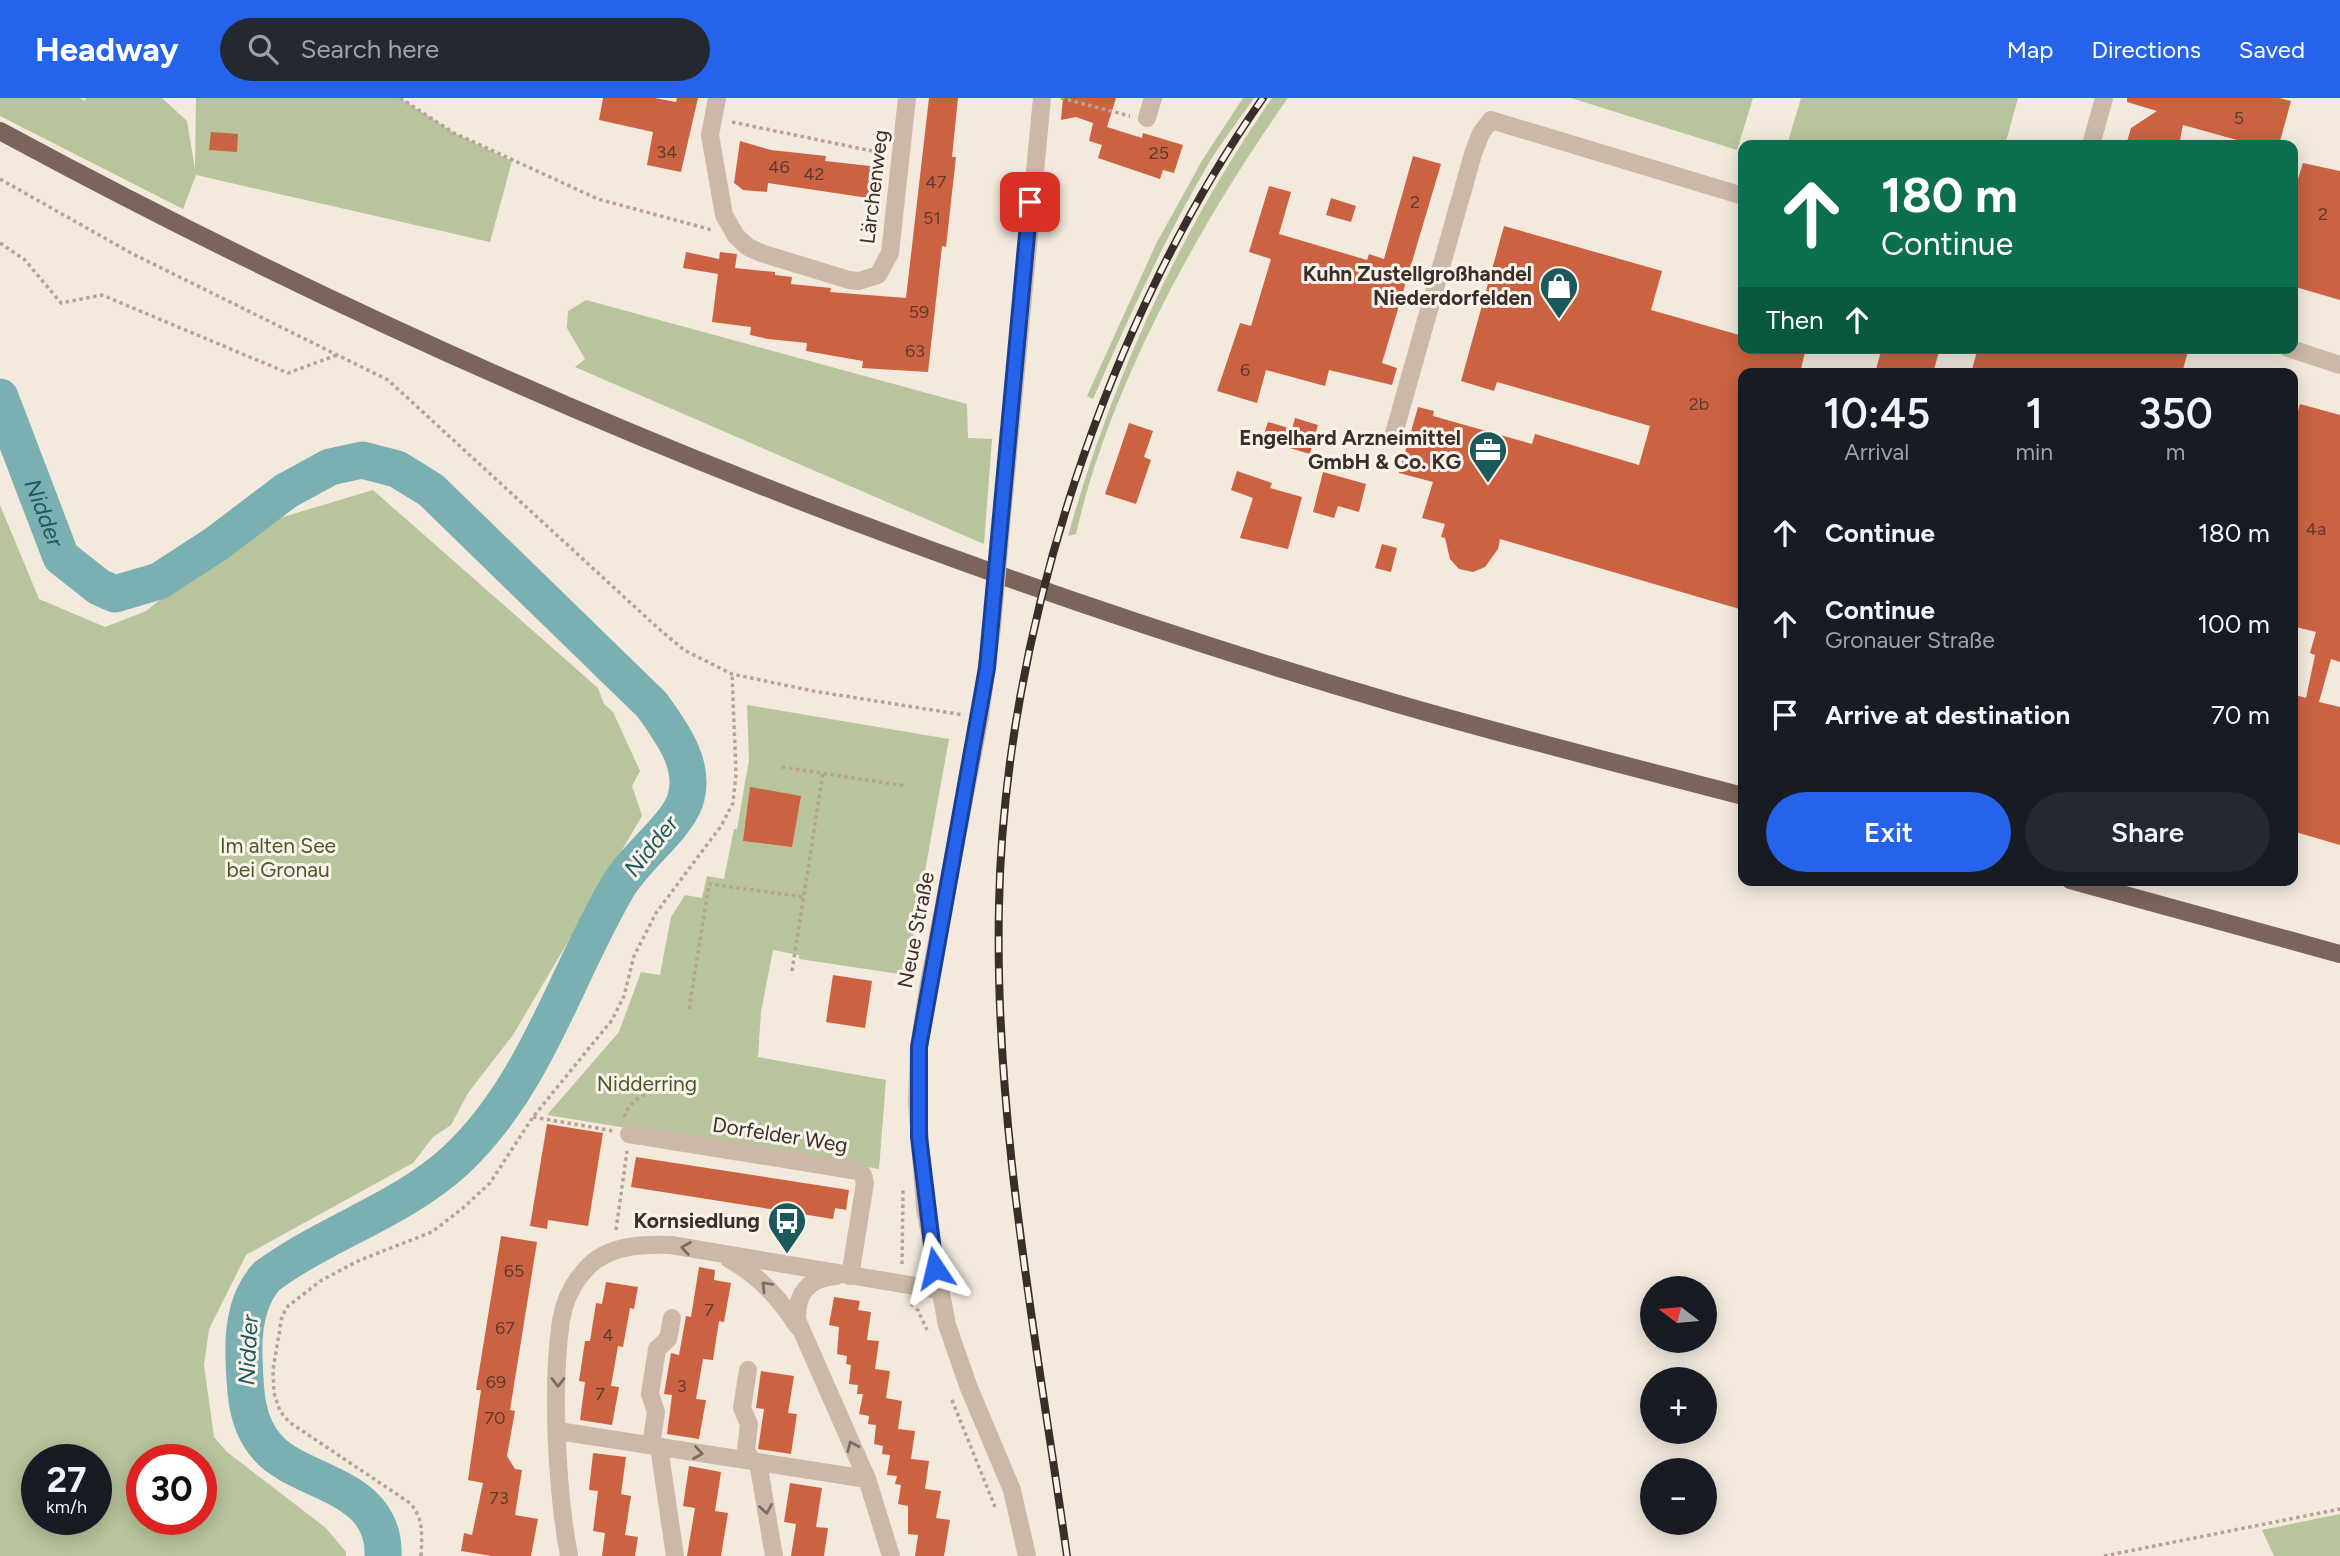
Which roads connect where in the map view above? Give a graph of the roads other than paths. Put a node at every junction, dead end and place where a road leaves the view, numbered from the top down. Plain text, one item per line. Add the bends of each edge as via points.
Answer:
1 (717, 98) edge
2 (907, 98) edge
3 (1042, 98) edge
4 (1153, 98) edge
5 (2104, 98) edge
6 (1147, 118) road end
7 (0, 131) edge
8 (2092, 140) edge
9 (1738, 194) edge
10 (2298, 351) edge
11 (2340, 365) edge
12 (1393, 437) dead end
13 (1738, 795) edge
14 (2092, 886) edge
15 (2340, 954) edge
16 (629, 1134) road end
17 (718, 1253) junction
18 (850, 1276) junction
19 (939, 1290) junction
20 (671, 1318) dead end
21 (802, 1333) junction
22 (748, 1370) dead end
23 (558, 1431) junction
24 (655, 1446) junction
25 (755, 1462) junction
26 (867, 1479) junction
27 (569, 1556) edge
28 (676, 1556) edge
29 (774, 1556) edge
30 (891, 1556) edge
31 (1027, 1556) edge

1 - 2 street, Lärchenweg via 710,135 728,225 748,247 849,280 872,278 883,270 890,253
3 - 19 street, Neue Straße, bridge via 992,627 972,716 919,1047 922,1175
4 - 6 street
5 - 8 street
7 - 13 main road via 150,210 395,328 594,416 863,524 1070,598 1398,704
9 - 12 street via 1491,120 1473,154
10 - 11 street
14 - 15 main road
16 - 18 street, Dorfelder Weg via 858,1171 865,1184
17 - 18 street
21 -> 17 street via 755,1275
17 -> 23 street via 650,1245 613,1251 587,1267 566,1300 559,1343
18 - 19 street
18 - 21 street via 816,1280 806,1286 797,1307
19 - 31 street, Neue Straße via 969,1388 1012,1490
20 - 24 street via 668,1339 657,1349 652,1382
26 -> 21 street
22 - 25 street via 742,1408 749,1424 746,1450
23 - 24 street
23 - 27 street
24 -> 25 street
24 - 28 street
25 - 26 street
25 -> 29 street
26 - 30 street

